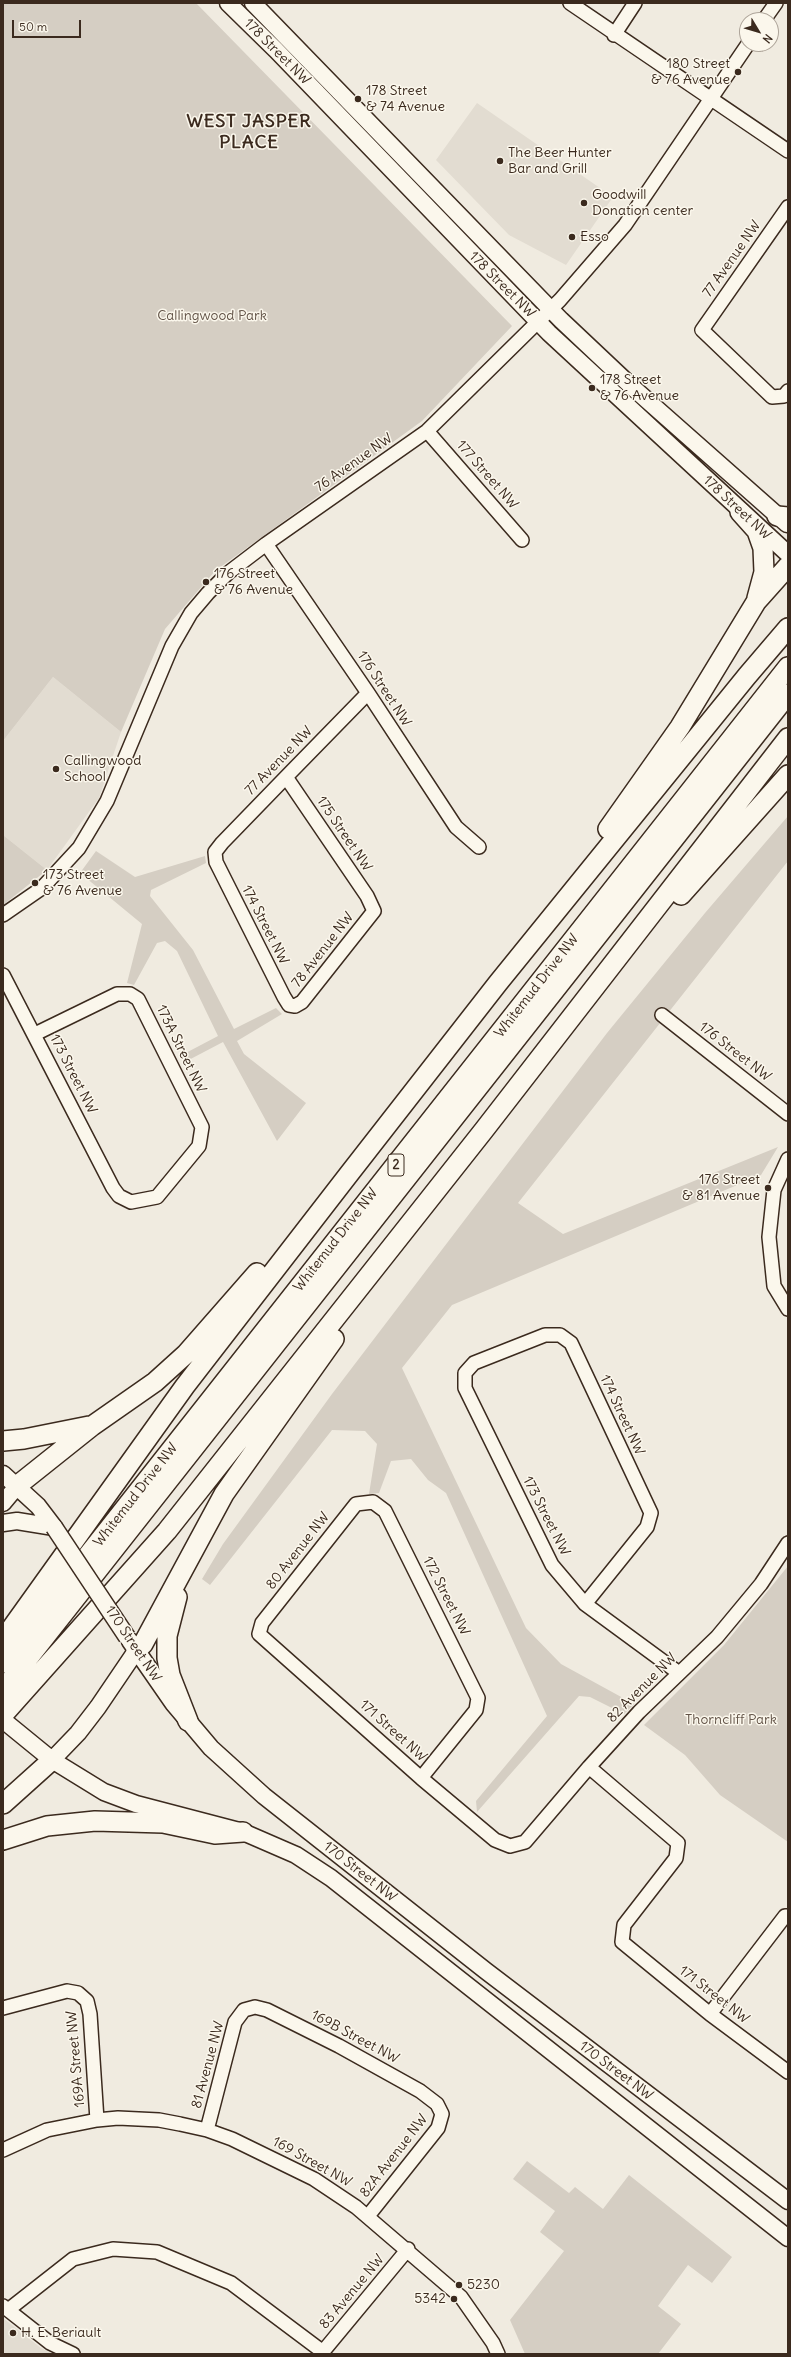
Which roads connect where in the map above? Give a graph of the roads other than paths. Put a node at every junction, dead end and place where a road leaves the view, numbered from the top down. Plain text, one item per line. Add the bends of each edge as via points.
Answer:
1 (228, 3) edge
2 (253, 3) edge
3 (570, 3) edge
4 (635, 3) edge
5 (776, 3) edge
6 (770, 12) edge
7 (614, 35) junction
8 (288, 38) junction
9 (276, 50) junction
10 (742, 52) edge
11 (710, 99) junction
12 (788, 151) edge
13 (788, 207) edge
14 (550, 309) junction
15 (538, 322) junction
16 (788, 390) edge
17 (427, 431) junction
18 (740, 512) junction
19 (784, 519) edge
20 (522, 540) dead end
21 (266, 544) junction
22 (788, 554) edge
23 (788, 566) edge
24 (756, 602) junction
25 (788, 628) edge
26 (788, 667) edge
27 (368, 693) junction
28 (788, 694) edge
29 (788, 738) edge
30 (788, 775) edge
31 (286, 777) junction
32 (478, 847) dead end
33 (215, 852) joint
34 (374, 911) joint
35 (3, 915) edge
36 (3, 974) edge
37 (498, 983) junction
38 (295, 1006) joint
39 (662, 1015) dead end
40 (35, 1034) junction
41 (539, 1057) junction
42 (788, 1114) edge
43 (788, 1159) edge
44 (348, 1174) junction
45 (113, 1188) joint
46 (392, 1247) junction
47 (788, 1309) edge
48 (465, 1373) joint
49 (92, 1426) junction
50 (3, 1441) edge
51 (3, 1474) edge
52 (18, 1485) junction
53 (373, 1502) joint
54 (3, 1503) edge
55 (3, 1522) edge
56 (54, 1527) junction
57 (788, 1543) edge
58 (194, 1552) junction
59 (585, 1604) junction
60 (259, 1634) joint
61 (3, 1640) edge
62 (132, 1644) junction
63 (3, 1663) edge
64 (679, 1673) junction
65 (3, 1690) edge
66 (3, 1715) edge
67 (3, 1720) edge
68 (188, 1721) junction
69 (52, 1760) junction
70 (588, 1767) junction
71 (421, 1778) junction
72 (3, 1804) edge
73 (243, 1832) junction
74 (3, 1840) edge
75 (510, 1846) joint
76 (788, 1916) edge
77 (3, 2008) edge
78 (244, 2010) joint
79 (710, 2014) junction
80 (788, 2072) edge
81 (442, 2114) joint
82 (97, 2120) junction
83 (207, 2130) junction
84 (3, 2150) edge
85 (788, 2201) edge
86 (368, 2216) junction
87 (788, 2238) edge
88 (408, 2250) junction
89 (6, 2308) edge
90 (322, 2353) edge
91 (73, 2354) edge
92 (498, 2354) edge

1 - 9 main road, 178 Street NW
2 - 8 main road, 178 Street NW
3 - 7 street
4 - 7 street
5 - 6 street
7 - 11 street
8 - 9 main road
8 - 14 main road, 178 Street NW
9 - 15 main road, 178 Street NW
10 - 11 street, 76 Avenue NW
11 - 12 street
11 - 14 street, 76 Avenue NW via 625,225 584,275
13 - 16 street, 77 Avenue NW via 702,330 772,397 784,396
14 - 15 street, 76 Avenue NW
14 - 19 main road, 178 Street NW via 631,386
15 - 17 street, 76 Avenue NW
15 - 18 main road, 178 Street NW
17 - 20 street, 177 Street NW
17 - 21 street, 76 Avenue NW
18 - 22 main road, 178 Street NW
18 - 24 highway via 757,531 763,548 764,572
21 - 27 street, 176 Street NW
21 - 35 street, 76 Avenue NW via 216,584 181,630 164,662 107,801 79,848 42,888
23 - 24 highway
24 - 37 highway via 680,727
25 - 37 highway
26 - 63 highway, Whitemud Drive NW / 2
27 - 31 street, 77 Avenue NW
27 - 32 street, 176 Street NW via 456,827
28 - 65 highway, Whitemud Drive NW / 2
29 - 41 highway
30 - 41 highway
31 - 33 street, 77 Avenue NW
31 - 34 street, 175 Street NW via 367,896
33 - 38 street, 174 Street NW via 216,862 284,997 289,1005
34 - 38 street, 78 Avenue NW via 302,1002
36 - 40 street, 173 Street NW
37 - 44 highway
39 - 42 street, 176 Street NW
40 - 45 street, 173 Street NW
40 - 45 street, 173A Street NW via 110,996 125,992 134,995 141,1004 202,1126 199,1146 157,1197 131,1202 120,1196
41 - 46 highway
43 - 47 street via 774,1190 768,1237 774,1286
44 - 49 highway via 186,1354 156,1382
44 - 61 highway via 185,1386
46 - 58 highway via 361,1302 224,1494
46 - 66 highway via 167,1531
48 - 59 street, 173 Street NW via 465,1388 552,1565
48 - 59 street, 174 Street NW via 474,1363 545,1335 560,1335 571,1343 651,1513 648,1527
49 - 50 highway
49 - 52 highway
51 - 52 main road, 170 Street NW
52 - 54 main road
52 - 56 main road, 170 Street NW
53 - 60 street, 80 Avenue NW via 356,1504 262,1622
53 - 71 street, 172 Street NW via 385,1512 478,1698 476,1710
55 - 56 main road via 17,1521
56 - 62 main road, 170 Street NW, bridge
57 - 64 street, 82 Avenue NW via 761,1584 717,1637
58 - 62 highway via 143,1644
58 - 68 highway via 174,1605 167,1646 170,1675
59 - 64 street, 173 Street NW
60 - 71 street, 171 Street NW
62 - 68 main road, 170 Street NW
62 - 69 main road via 98,1707 74,1738
64 - 70 street, 82 Avenue NW
67 - 69 main road, 170 Street NW
68 - 85 main road, 170 Street NW via 211,1748 264,1796 486,1971
69 - 72 highway
69 - 73 main road, 170 Street NW via 96,1787 124,1800
70 - 75 street, 82 Avenue NW via 525,1842
70 - 79 street, 171 Street NW via 678,1844 676,1858 624,1925 622,1942
71 - 75 street, 171 Street NW via 495,1840
73 - 74 highway via 215,1834 163,1823 96,1821 46,1826
73 - 87 main road, 170 Street NW via 296,1856 331,1878
76 - 79 street
77 - 82 street, 169A Street NW via 67,1991 83,1996 89,2005
78 - 81 street, 169B Street NW via 255,2007 267,2010 339,2046 420,2091 437,2104
78 - 83 street, 81 Avenue NW via 236,2022
79 - 80 street, 171 Street NW
81 - 86 street, 82A Avenue NW via 438,2128
82 - 83 street, 169 Street NW via 159,2120
82 - 84 street via 47,2130
83 - 86 street, 169 Street NW via 290,2165 334,2190
86 - 88 street, 169 Street NW
88 - 90 street, 83 Avenue NW
88 - 92 street, 169 Street NW via 461,2297 494,2343
89 - 90 street via 72,2259 113,2249 157,2252 231,2283
89 - 91 street via 50,2343

